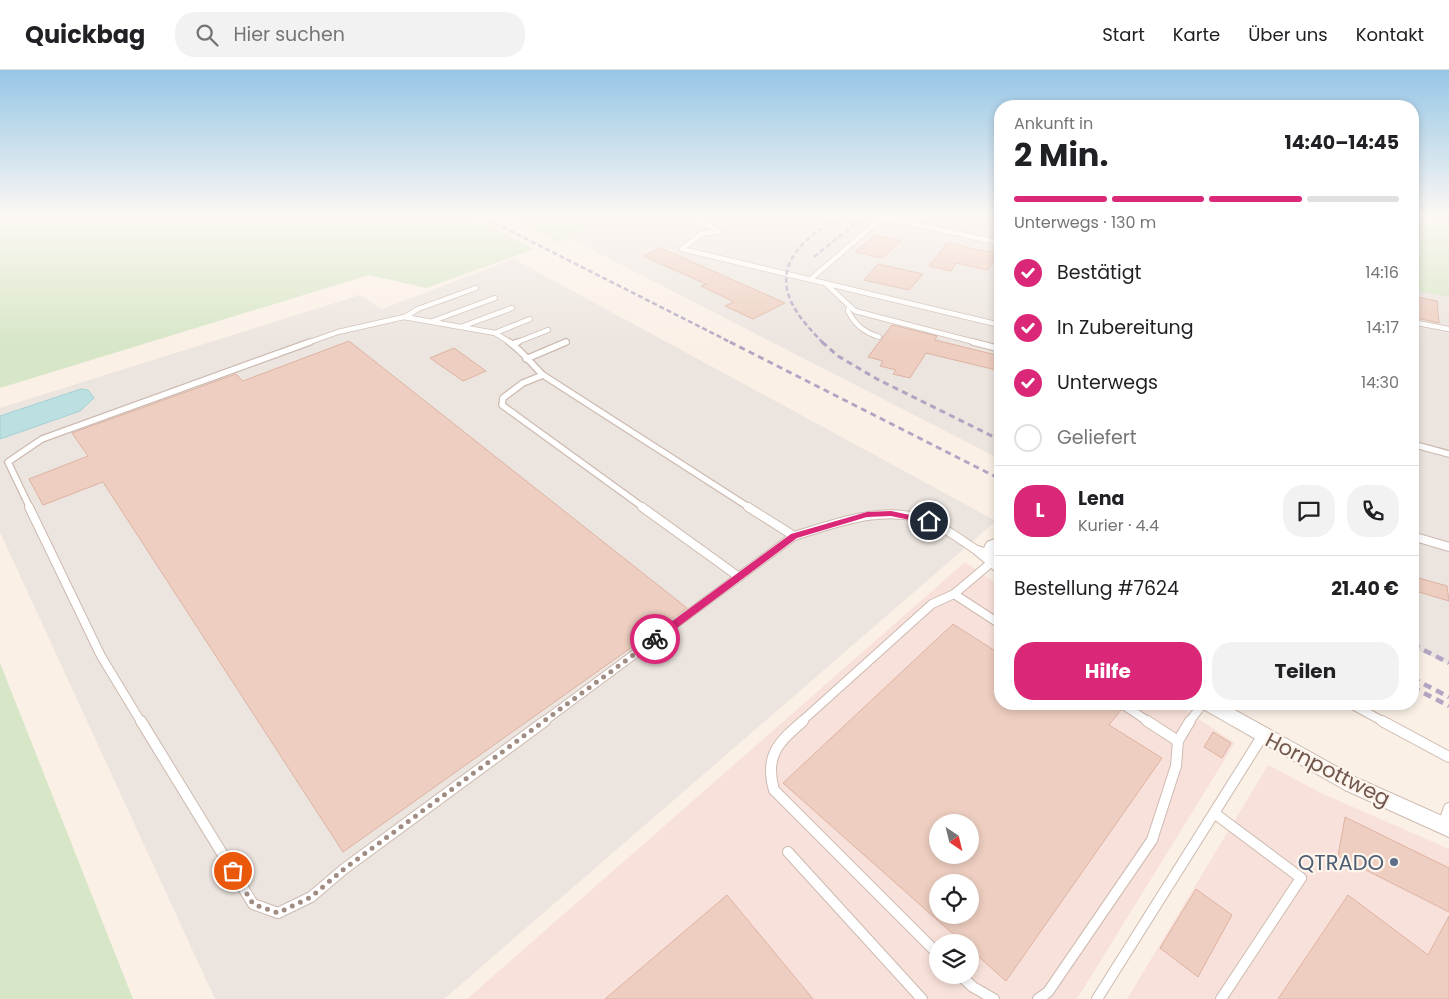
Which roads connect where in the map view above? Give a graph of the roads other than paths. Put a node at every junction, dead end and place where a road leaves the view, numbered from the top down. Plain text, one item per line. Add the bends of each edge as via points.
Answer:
1 (727, 259) edge
2 (834, 259) edge
3 (811, 279) junction
4 (825, 282) junction
5 (476, 288) dead end
6 (495, 298) dead end
7 (849, 307) junction
8 (512, 308) dead end
9 (404, 317) junction
10 (530, 319) dead end
11 (432, 321) junction
12 (1419, 323) edge
13 (994, 324) edge
14 (461, 327) junction
15 (1449, 329) edge
16 (548, 330) dead end
17 (495, 333) junction
18 (878, 337) dead end
19 (566, 342) dead end
20 (513, 344) junction
21 (994, 347) edge
22 (526, 359) junction
23 (544, 375) junction
24 (1419, 446) edge
25 (1449, 454) edge
26 (794, 536) junction
27 (1419, 538) edge
28 (994, 544) edge
29 (1449, 547) edge
30 (989, 559) edge
31 (739, 576) junction
32 (954, 594) junction
33 (994, 620) edge
34 (1131, 710) edge
35 (1198, 710) edge
36 (1219, 710) edge
37 (1362, 710) edge
38 (1262, 735) junction
39 (1178, 741) junction
40 (1449, 757) edge
41 (1449, 808) edge
42 (1214, 813) junction
43 (1446, 827) edge
44 (788, 852) dead end
45 (929, 945) edge
46 (970, 984) edge
47 (922, 999) edge
48 (994, 999) edge
49 (1038, 999) edge
50 (1097, 999) edge
51 (1221, 999) edge

1 - 3 lane
2 - 3 lane
3 - 4 lane
4 - 7 lane
4 - 13 lane
5 - 9 lane
6 - 11 lane
7 - 18 lane via 855,325
7 - 21 lane
8 - 14 lane
9 - 11 lane
9 - 31 lane via 338,332 42,438 8,462 101,656 253,904 278,913 311,897 344,869
10 - 17 lane
11 - 14 lane
12 - 15 lane
14 - 17 lane
16 - 20 lane
17 - 20 lane
19 - 22 lane
20 - 22 lane via 522,350
22 - 23 lane
23 - 26 lane
23 - 31 lane via 513,390 503,398 502,405
24 - 25 lane
26 - 30 lane via 867,515 891,513 929,521
26 - 31 lane
27 - 29 lane
28 - 30 street
30 - 32 lane
32 - 33 lane
32 - 45 lane via 932,604 779,742 770,763 774,790
34 - 39 lane
35 - 39 lane
36 - 38 street, Hornpottweg
37 - 40 lane
38 - 42 lane
38 - 43 street, Hornpottweg via 1351,784
39 - 49 lane via 1176,766 1152,840 1048,992
41 - 43 lane
42 - 50 lane
42 - 51 lane via 1301,878
44 - 47 lane
46 - 48 lane

